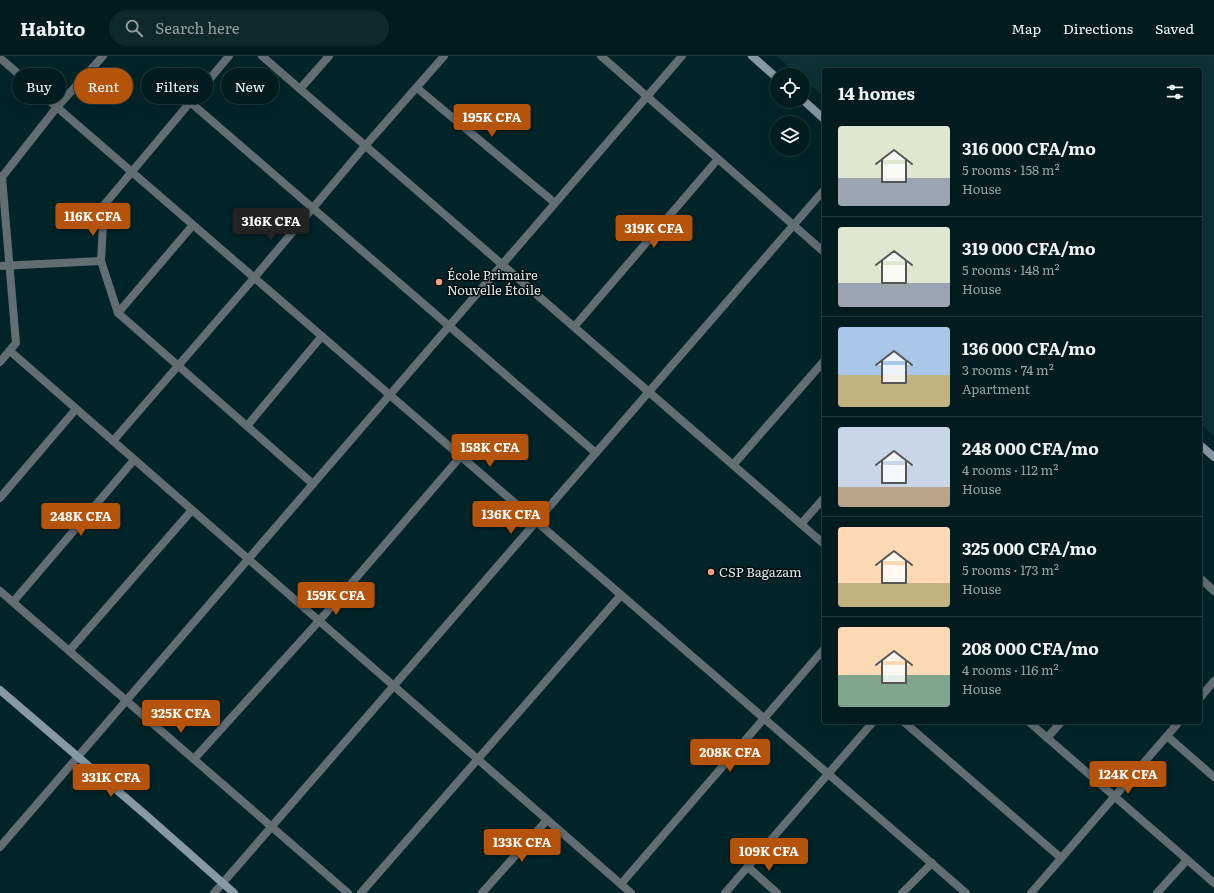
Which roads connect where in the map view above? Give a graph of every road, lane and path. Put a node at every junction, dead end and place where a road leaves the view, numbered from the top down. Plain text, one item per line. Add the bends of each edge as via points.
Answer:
1 (103, 56) edge
2 (229, 56) edge
3 (262, 56) edge
4 (329, 56) edge
5 (444, 56) edge
6 (601, 56) edge
7 (682, 56) edge
8 (752, 56) edge
9 (0, 58) edge
10 (770, 72) edge
11 (213, 75) edge
12 (417, 88) junction
13 (300, 89) junction
14 (647, 97) junction
15 (188, 104) edge
16 (192, 104) edge
17 (810, 106) edge
18 (57, 108) junction
19 (822, 117) edge
20 (366, 146) junction
21 (718, 159) junction
22 (132, 172) junction
23 (1, 177) edge
24 (822, 192) edge
25 (555, 203) junction
26 (312, 208) junction
27 (194, 225) junction
28 (794, 225) junction
29 (822, 250) edge
30 (101, 261) junction
31 (9, 265) junction
32 (502, 265) junction
33 (0, 266) edge
34 (254, 278) junction
35 (118, 313) junction
36 (449, 326) junction
37 (574, 327) junction
38 (322, 336) junction
39 (10, 351) junction
40 (0, 362) edge
41 (822, 363) edge
42 (178, 366) junction
43 (649, 392) junction
44 (390, 395) junction
45 (76, 409) junction
46 (247, 426) junction
47 (113, 441) junction
48 (1202, 447) edge
49 (596, 453) junction
50 (461, 456) junction
51 (1214, 457) edge
52 (134, 460) junction
53 (733, 465) junction
54 (313, 484) junction
55 (0, 498) edge
56 (822, 500) edge
57 (192, 510) junction
58 (536, 522) junction
59 (801, 524) junction
60 (822, 542) edge
61 (248, 559) junction
62 (1202, 580) edge
63 (0, 591) edge
64 (1214, 591) edge
65 (621, 595) junction
66 (13, 602) junction
67 (319, 621) junction
68 (69, 651) junction
69 (822, 651) edge
70 (1214, 681) edge
71 (394, 686) junction
72 (0, 690) edge
73 (1202, 696) edge
74 (126, 700) junction
75 (764, 719) junction
76 (871, 724) edge
77 (906, 724) edge
78 (1031, 724) edge
79 (1059, 724) edge
80 (1177, 724) edge
81 (1167, 736) junction
82 (1047, 738) junction
83 (78, 756) junction
84 (194, 759) junction
85 (478, 759) junction
86 (828, 774) junction
87 (1214, 777) edge
88 (1114, 797) junction
89 (547, 820) junction
90 (271, 826) junction
91 (0, 847) edge
92 (1061, 858) junction
93 (1187, 860) junction
94 (932, 863) junction
95 (748, 867) junction
96 (222, 883) junction
97 (1214, 883) edge
98 (621, 884) junction
99 (485, 892) edge
100 (214, 893) edge
101 (234, 893) edge
102 (348, 893) edge
103 (361, 893) edge
104 (631, 893) edge
105 (725, 893) edge
106 (777, 893) edge
107 (902, 893) edge
108 (966, 893) edge
109 (1031, 893) edge
110 (1157, 893) edge

1 - 18 street
2 - 11 street
3 - 13 street
4 - 13 street
5 - 12 street
6 - 14 street
7 - 14 street
8 - 10 street
9 - 18 street
12 - 20 street
12 - 25 street
13 - 20 street
14 - 21 street
14 - 25 street
15 - 22 street
16 - 26 street
17 - 19 street
18 - 22 street
18 - 23 street
20 - 26 street
20 - 32 street
21 - 28 street
21 - 37 street
22 - 27 street
22 - 30 street via 104,205
23 - 31 street
24 - 28 street
25 - 32 street
26 - 34 street
26 - 36 street
27 - 34 street
27 - 35 street
28 - 29 street
28 - 43 street
30 - 31 street
30 - 35 street
31 - 33 street
31 - 39 street via 16,343
32 - 36 street
32 - 37 street
34 - 38 street
34 - 42 street
35 - 42 street
36 - 44 street
36 - 49 street
37 - 43 street
38 - 44 street
38 - 46 street
39 - 40 street
39 - 45 street
41 - 53 street
42 - 46 street
42 - 47 street
43 - 49 street
43 - 53 street
44 - 50 street
44 - 54 street
45 - 47 street
45 - 55 street
46 - 54 street
47 - 52 street
48 - 51 street
49 - 58 street
50 - 58 street
50 - 67 street
52 - 57 street
52 - 66 street
53 - 59 street
54 - 61 street
56 - 59 street
57 - 61 street
57 - 68 street
58 - 65 street
58 - 71 street
59 - 60 street
61 - 67 street
61 - 74 street
62 - 64 street
63 - 66 street
65 - 75 street
65 - 85 street
66 - 68 street
67 - 71 street
67 - 84 street
68 - 74 street
69 - 75 street
70 - 73 street
71 - 85 street
71 - 90 street
72 - 83 street
74 - 83 street
74 - 84 street
75 - 86 street
75 - 98 street
76 - 86 street
77 - 92 street
78 - 82 street
79 - 82 street
80 - 81 street
81 - 87 street
81 - 88 street
82 - 88 street
83 - 91 street
83 - 96 street
84 - 90 street
85 - 89 street
85 - 103 street
86 - 94 street
86 - 95 street
88 - 92 street
88 - 93 street
89 - 98 street
89 - 99 street
90 - 96 street
90 - 102 street
92 - 109 street
93 - 97 street
93 - 110 street
94 - 107 street
94 - 108 street
95 - 105 street
95 - 106 street
96 - 100 street
96 - 101 street
98 - 104 street

